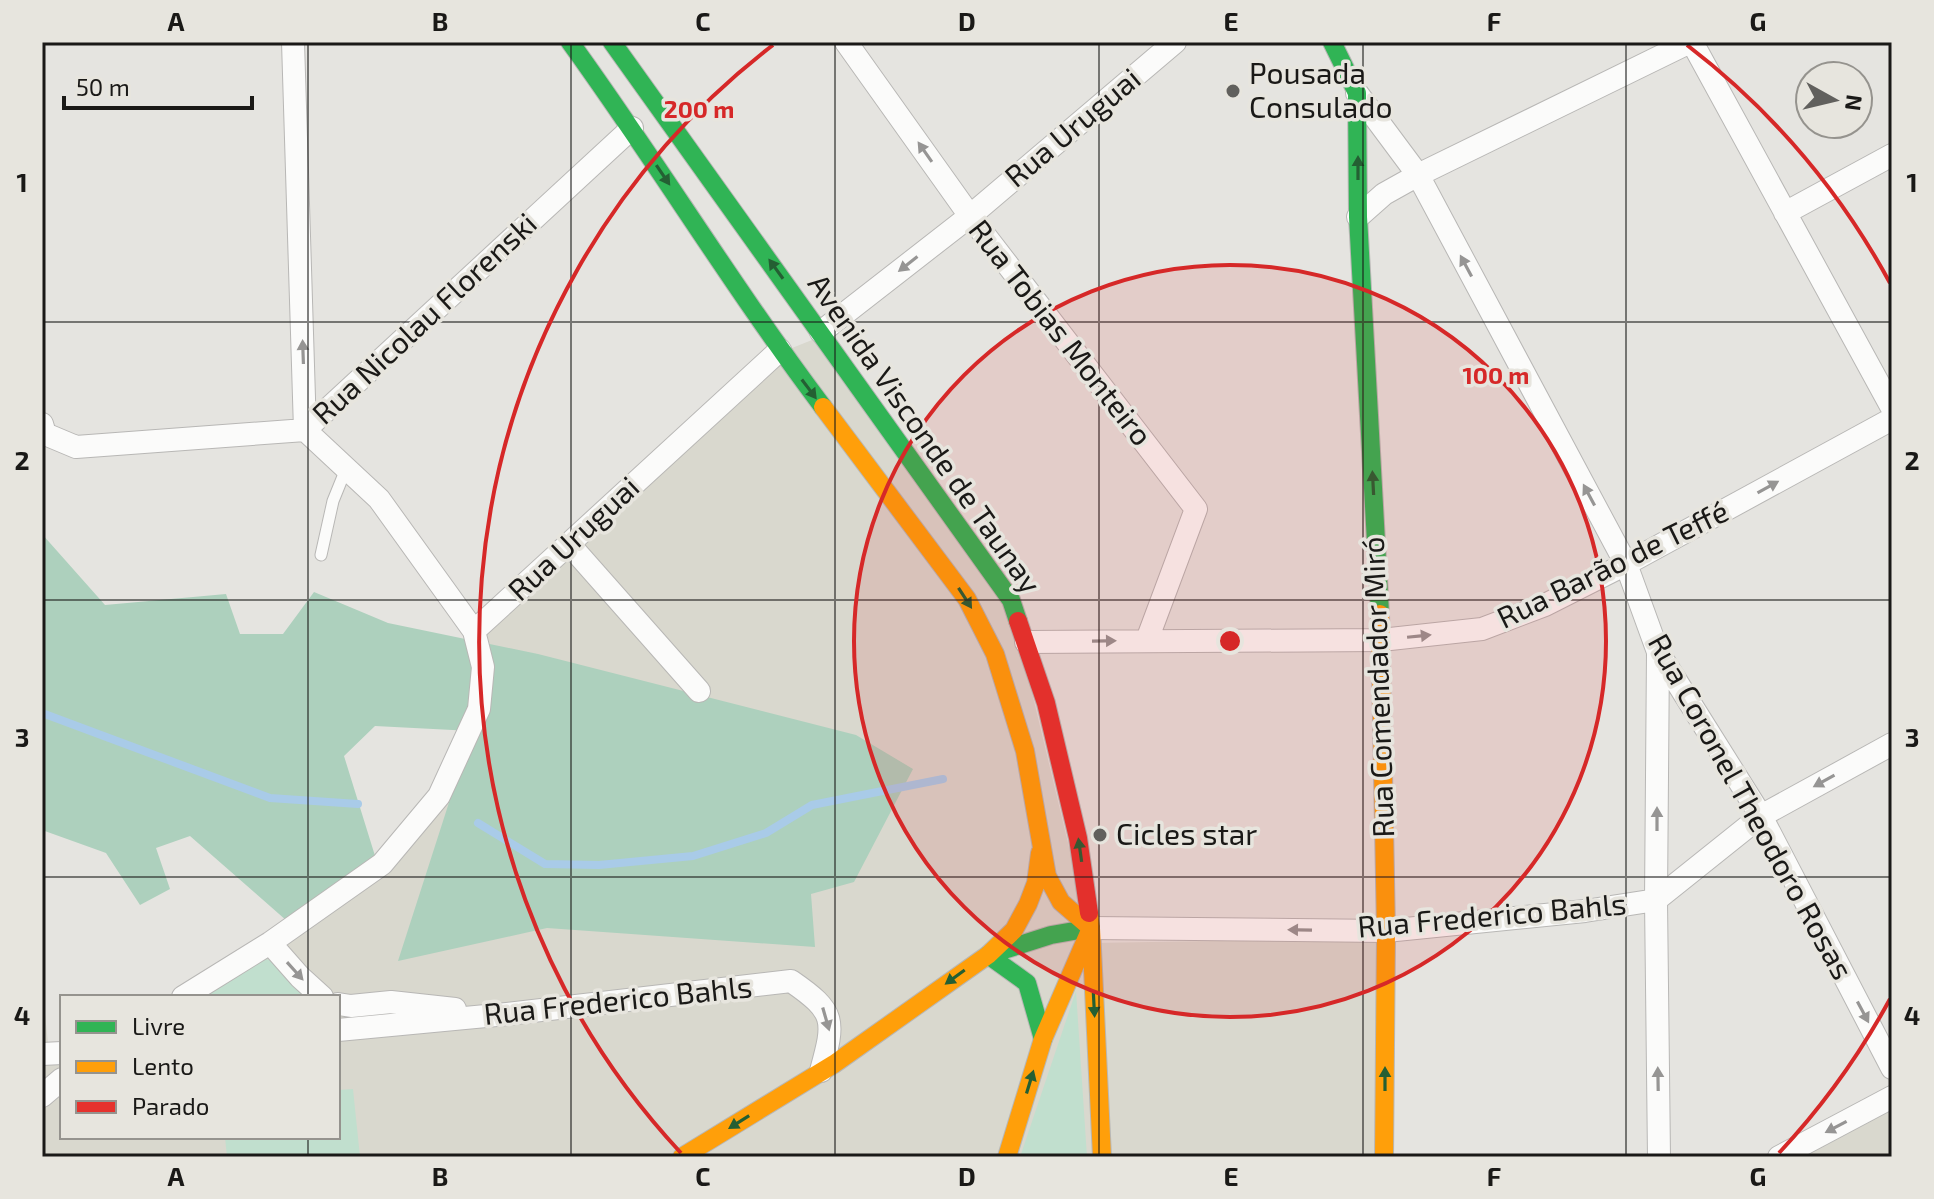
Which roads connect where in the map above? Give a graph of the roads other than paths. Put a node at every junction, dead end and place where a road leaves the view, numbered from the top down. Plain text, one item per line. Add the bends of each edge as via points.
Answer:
1 (293, 42) edge
2 (570, 42) edge
3 (612, 42) edge
4 (846, 42) edge
5 (1175, 42) edge
6 (1332, 42) edge
7 (1691, 42) edge
8 (1357, 93) junction
9 (632, 128) junction
10 (1892, 155) edge
11 (1418, 175) junction
12 (1785, 213) junction
13 (970, 216) junction
14 (1358, 217) junction
15 (821, 332) junction
16 (780, 350) junction
17 (1892, 408) edge
18 (1892, 419) edge
19 (44, 429) edge
20 (305, 430) junction
21 (346, 469) junction
22 (569, 544) junction
23 (321, 555) dead end
24 (1626, 564) junction
25 (474, 631) junction
26 (1147, 640) junction
27 (1381, 640) junction
28 (1026, 642) junction
29 (1658, 652) junction
30 (699, 691) dead end
31 (1892, 744) edge
32 (1761, 816) junction
33 (1041, 849) junction
34 (1656, 900) junction
35 (1091, 928) junction
36 (1386, 931) junction
37 (270, 943) junction
38 (988, 955) junction
39 (186, 995) edge
40 (320, 995) edge
41 (340, 1004) edge
42 (507, 1014) junction
43 (340, 1030) edge
44 (1043, 1039) junction
45 (1892, 1068) edge
46 (821, 1071) junction
47 (60, 1081) edge
48 (42, 1096) edge
49 (1892, 1097) edge
50 (682, 1157) edge
51 (1007, 1157) edge
52 (1102, 1157) edge
53 (1384, 1157) edge
54 (1659, 1157) edge
55 (1779, 1157) edge

20 -> 1 street
2 - 9 main road, Avenida Visconde de Taunay
15 -> 3 main road, Avenida Visconde de Taunay
13 -> 4 street, Rua Tobias Monteiro
5 - 13 street, Rua Uruguai
6 - 8 main road, Rua Coronel Theodoro Rosas
7 - 11 street
7 - 12 street
8 - 11 street, Rua Coronel Theodoro Rosas
14 -> 8 main road, Rua Comendador Miró
9 -> 16 main road, Avenida Visconde de Taunay
9 - 20 street, Rua Nicolau Florenski
10 - 12 street
11 - 14 street
24 -> 11 street, Rua Coronel Theodoro Rosas
12 - 17 street
13 -> 15 street, Rua Uruguai
13 - 26 street, Rua Tobias Monteiro via 1196,509
27 -> 14 main road, Rua Comendador Miró
15 - 28 main road, Avenida Visconde de Taunay via 1011,600
16 - 22 street, Rua Uruguai
16 -> 33 main road, Avenida Visconde de Taunay via 967,599 995,654 1025,751
24 -> 18 street, Rua Barão de Teffé
19 - 20 street, Rua Nicolau Florenski via 76,447
20 - 21 street
21 - 23 lane
21 - 25 street via 379,499
22 - 25 street, Rua Uruguai
22 - 30 street
27 -> 24 street, Rua Barão de Teffé via 1482,629 1545,605
24 - 29 street, Rua Coronel Theodoro Rosas
25 - 37 street via 483,667 479,709 439,796 382,864
26 - 27 street, Rua Barão de Teffé
28 -> 26 street, Rua Barão de Teffé
27 - 36 main road, Rua Comendador Miró
35 -> 28 main road, Avenida Visconde de Taunay via 1078,838
29 - 32 street, Rua Coronel Theodoro Rosas
34 -> 29 street
31 -> 32 street, Rua Frederico Bahls
32 - 34 street, Rua Frederico Bahls
32 -> 45 street, Rua Coronel Theodoro Rosas
33 - 35 main road via 1056,897
33 - 38 main road via 1028,904 1014,930
34 - 36 street, Rua Frederico Bahls
54 -> 34 street
36 -> 35 street, Rua Frederico Bahls
35 - 38 main road
35 - 44 main road
35 -> 52 main road, Avenida Visconde de Taunay
53 -> 36 main road, Rua Comendador Miró
37 - 39 street
37 -> 40 street
38 - 44 main road via 1027,983
38 -> 46 main road
41 - 42 street via 391,1002
42 - 43 street, Rua Frederico Bahls
42 -> 46 street, Rua Frederico Bahls via 791,981 819,1000 828,1016 830,1038
51 -> 44 main road
46 -> 50 main road
47 - 48 street
49 -> 55 street

